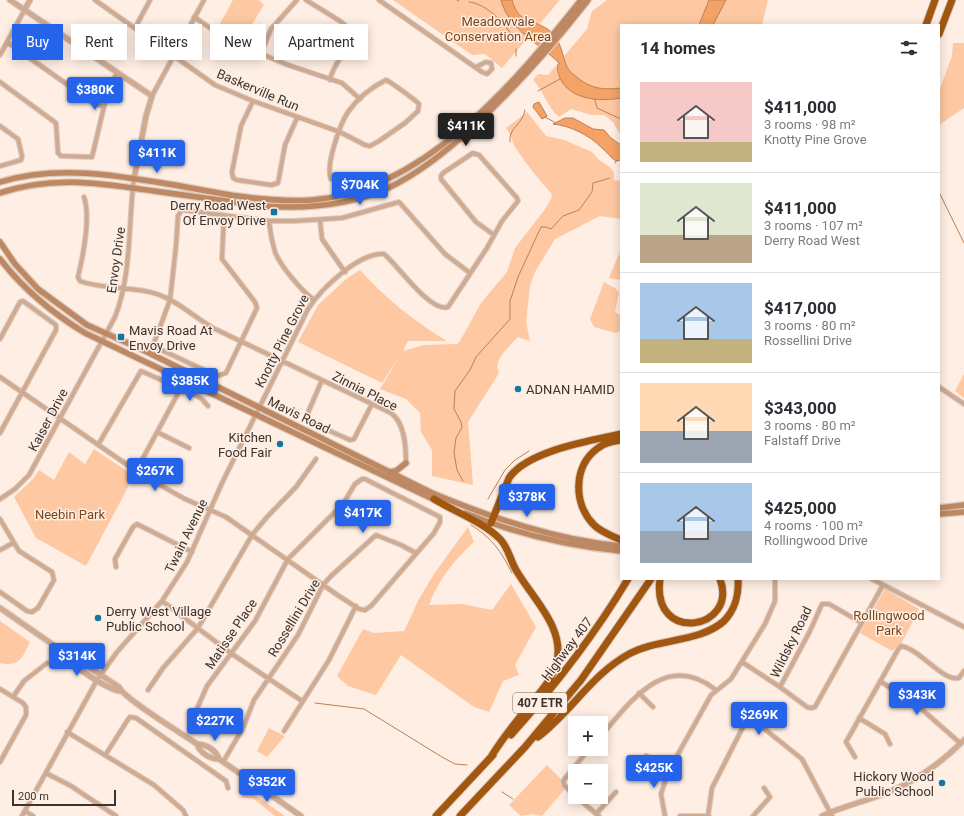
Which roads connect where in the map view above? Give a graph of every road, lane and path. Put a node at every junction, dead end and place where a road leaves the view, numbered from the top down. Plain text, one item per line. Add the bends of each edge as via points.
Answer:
1 (10, 0) edge
2 (30, 0) edge
3 (95, 0) edge
4 (150, 0) edge
5 (204, 0) edge
6 (297, 0) edge
7 (306, 0) edge
8 (379, 0) edge
9 (580, 0) edge
10 (588, 0) edge
11 (935, 0) edge
12 (952, 0) edge
13 (25, 10) junction
14 (194, 17) junction
15 (137, 24) edge
16 (190, 24) edge
17 (926, 24) edge
18 (135, 28) edge
19 (210, 28) edge
20 (940, 31) edge
21 (7, 42) junction
22 (266, 42) edge
23 (0, 55) edge
24 (266, 56) edge
25 (171, 60) edge
26 (182, 60) edge
27 (476, 67) dead end
28 (117, 72) junction
29 (330, 80) junction
30 (0, 82) edge
31 (152, 96) junction
32 (360, 99) junction
33 (252, 101) junction
34 (104, 107) junction
35 (297, 118) junction
36 (0, 126) edge
37 (340, 132) junction
38 (0, 166) edge
39 (134, 179) junction
40 (331, 179) dead end
41 (0, 182) edge
42 (133, 188) junction
43 (0, 193) edge
44 (84, 197) dead end
45 (224, 216) junction
46 (320, 220) junction
47 (268, 221) junction
48 (494, 235) junction
49 (0, 242) edge
50 (0, 259) edge
51 (345, 272) junction
52 (470, 273) junction
53 (122, 288) junction
54 (170, 300) junction
55 (314, 300) junction
56 (106, 333) junction
57 (0, 339) edge
58 (102, 341) junction
59 (241, 341) junction
60 (282, 362) junction
61 (0, 377) edge
62 (322, 380) junction
63 (181, 388) junction
64 (940, 388) edge
65 (23, 393) junction
66 (372, 404) junction
67 (964, 404) edge
68 (208, 406) dead end
69 (260, 408) junction
70 (256, 416) junction
71 (61, 419) junction
72 (157, 432) junction
73 (0, 433) edge
74 (620, 434) edge
75 (620, 440) edge
76 (98, 445) junction
77 (189, 448) dead end
78 (316, 458) dead end
79 (406, 463) joint
80 (136, 472) junction
81 (388, 472) junction
82 (431, 497) junction
83 (0, 499) edge
84 (964, 505) edge
85 (940, 508) edge
86 (210, 511) junction
87 (964, 512) edge
88 (940, 514) edge
89 (0, 519) edge
90 (492, 520) junction
91 (252, 535) junction
92 (620, 540) edge
93 (13, 542) junction
94 (620, 546) edge
95 (0, 550) edge
96 (620, 551) edge
97 (192, 552) junction
98 (416, 554) junction
99 (288, 560) junction
100 (116, 567) dead end
101 (627, 580) edge
102 (650, 580) edge
103 (660, 580) edge
104 (720, 580) edge
105 (738, 580) edge
106 (775, 580) edge
107 (874, 580) edge
108 (323, 585) junction
109 (883, 585) junction
110 (0, 592) edge
111 (162, 601) junction
112 (356, 606) junction
113 (0, 608) edge
114 (862, 623) junction
115 (964, 627) edge
116 (198, 628) junction
117 (232, 654) junction
118 (76, 660) junction
119 (742, 662) junction
120 (47, 663) dead end
121 (964, 671) edge
122 (101, 675) junction
123 (268, 679) junction
124 (97, 680) junction
125 (880, 681) junction
126 (780, 687) junction
127 (0, 689) edge
128 (148, 690) dead end
129 (716, 690) junction
130 (121, 691) junction
131 (638, 693) junction
132 (13, 697) junction
133 (302, 701) junction
134 (653, 707) dead end
135 (859, 718) junction
136 (192, 720) dead end
137 (608, 728) edge
138 (284, 731) dead end
139 (67, 732) junction
140 (962, 742) edge
141 (890, 744) dead end
142 (525, 747) junction
143 (106, 754) junction
144 (584, 756) edge
145 (646, 756) dead end
146 (491, 757) junction
147 (855, 757) dead end
148 (221, 760) junction
149 (0, 762) edge
150 (577, 764) edge
151 (672, 766) junction
152 (46, 773) junction
153 (568, 776) edge
154 (228, 788) dead end
155 (764, 788) dead end
156 (568, 789) edge
157 (616, 792) dead end
158 (585, 804) edge
159 (25, 811) junction
160 (831, 814) edge
161 (598, 815) edge
162 (22, 816) edge
163 (33, 816) edge
164 (116, 816) edge
165 (186, 816) edge
166 (301, 816) edge
167 (436, 816) edge
168 (460, 816) edge
169 (665, 816) edge
170 (680, 816) edge
171 (709, 816) edge
172 (753, 816) edge
173 (822, 816) edge

1 - 13 street
2 - 13 street
3 - 18 street, Baskerville Run
4 - 15 street
5 - 14 street
6 - 22 street via 271,29
7 - 29 street via 353,32 352,38 335,64
8 - 27 street
9 - 39 main road via 496,96 438,149 401,173 366,188 338,196 290,201 222,194
10 - 42 main road via 536,64 501,101 450,147 405,179 369,195 339,203 290,208
11 - 17 highway
12 - 20 highway
13 - 21 street
13 - 28 street
14 - 16 street
14 - 19 street
21 - 23 street
21 - 34 street via 92,102
24 - 29 street
25 - 31 street
26 - 33 street, Baskerville Run via 216,85
28 - 31 street
28 - 34 street
29 - 32 street via 342,83
30 - 34 street via 56,123 58,153 61,156 92,157
31 - 39 street
32 - 37 street via 348,113
32 - 37 street, Baskerville Run via 386,80 418,101 419,108 405,122 370,146
33 - 35 street, Baskerville Run
33 - 35 street via 240,134 232,172 237,180 271,185 278,183 285,145
35 - 37 street, Baskerville Run
36 - 38 street via 18,139 22,156 18,162
37 - 40 street via 330,160 328,173
39 - 41 main road via 96,174 54,173 32,174
39 - 42 street, Envoy Drive
42 - 43 main road via 96,182 64,181 31,185
42 - 53 street, Envoy Drive via 130,236
44 - 53 street, Zinnia Place via 85,232 78,277 85,283
45 - 47 street
45 - 54 street via 185,210 179,213
45 - 59 street via 222,259 257,308
46 - 47 street
46 - 51 street via 324,243
46 - 52 street via 348,216 399,202 445,254
47 - 55 street via 273,246 278,256 296,282
48 - 48 street, Knotty Pine Grove via 506,214 518,201 479,155 473,153 443,173 441,179 476,222
48 - 52 street, Knotty Pine Grove
49 - 56 main road, Mavis Road via 15,264 38,289 87,325
50 - 58 main road, Mavis Road via 21,284 52,312
51 - 52 street, Knotty Pine Grove via 364,259 384,254 416,288 442,308 448,307
51 - 55 street, Knotty Pine Grove via 327,285
53 - 54 street, Zinnia Place via 156,294
53 - 56 street, Envoy Drive via 118,308
54 - 59 street, Zinnia Place via 202,322
54 - 59 street via 154,343 157,348 219,376 226,373
55 - 60 street, Knotty Pine Grove
56 - 58 street, Envoy Drive
56 - 69 main road, Mavis Road
57 - 65 street via 20,302 26,302 56,325 56,330
58 - 70 main road, Mavis Road
58 - 71 street, Kaiser Drive
59 - 60 street, Zinnia Place
60 - 62 street, Zinnia Place
60 - 69 street, Knotty Pine Grove
61 - 65 street
62 - 66 street, Zinnia Place
62 - 66 street via 307,414 307,419 312,423 354,440
63 - 68 street via 202,399
63 - 72 street
63 - 76 street via 141,371
64 - 67 street
65 - 71 street
65 - 73 street
66 - 79 street, Zinnia Place via 398,418 405,443
69 - 70 street, Twain Avenue
69 - 81 main road, Mavis Road
70 - 82 main road, Mavis Road
70 - 86 street, Twain Avenue
71 - 76 street
71 - 83 street, Kaiser Drive via 29,475
72 - 77 street
72 - 80 street
74 - 90 highway via 527,460 513,471
75 - 92 highway via 598,447 587,458 578,487 582,505 590,520 603,532
76 - 80 street
78 - 91 street via 296,487
79 - 81 main road via 396,471
80 - 86 street
81 - 82 main road, Mavis Road
82 - 90 main road, Mavis Road
82 - 146 highway via 480,524 501,540 555,634 558,651 556,665 549,681 498,744
84 - 85 main road
86 - 91 street via 226,517
86 - 97 street, Twain Avenue
87 - 88 main road
89 - 93 street
90 - 94 main road, Mavis Road
90 - 96 main road, Mavis Road via 537,536
91 - 99 street
91 - 116 street
93 - 95 street
93 - 110 street via 24,555 52,572 54,580 38,608 32,612
97 - 100 street via 137,524 116,559
97 - 111 street, Twain Avenue
98 - 99 street, Matisse Place via 434,533 440,518 362,478 355,484 343,504
98 - 108 street, Rossellini Drive via 401,544 376,535
98 - 112 street via 369,608 363,610
99 - 108 street
99 - 117 street, Matisse Place via 255,621
101 - 146 highway, Highway 407 / 407 ETR via 602,623 567,671
102 - 142 highway, 407 ETR via 581,680
103 - 104 highway via 658,592 662,607 677,621 686,624 707,619 717,609 723,597
105 - 142 highway via 733,608 724,621 699,634 647,646 609,666 550,728
106 - 119 street via 771,612
107 - 109 street
108 - 112 street
108 - 123 street, Rossellini Drive via 298,635
109 - 114 street
109 - 115 street
111 - 116 street
111 - 122 street, Twain Avenue via 117,652
112 - 133 street via 329,660
113 - 118 street
114 - 126 street via 815,707 807,707
114 - 126 street, Wildsky Road via 829,604 822,604
116 - 117 street
116 - 128 street via 163,668
117 - 123 street
117 - 136 street, Matisse Place via 207,686
118 - 122 street
118 - 124 street via 77,666
119 - 126 street
119 - 129 street via 731,679
120 - 132 street via 24,681
121 - 125 street via 959,678 950,678 910,649 901,646
122 - 124 street, Twain Avenue
122 - 130 street
123 - 133 street
123 - 148 street, Rossellini Drive via 254,700 243,728
124 - 130 street via 115,692
124 - 139 street, Twain Avenue
125 - 135 street
125 - 140 street via 918,706
127 - 132 street
129 - 131 street via 692,677 676,675 654,682
129 - 151 street
130 - 148 street via 198,744 199,750 212,759
131 - 134 street
131 - 137 street
132 - 149 street via 26,707 26,715
133 - 138 street
135 - 141 street via 885,734
135 - 147 street via 846,742
139 - 143 street
139 - 152 street, Twain Avenue
140 - 160 street via 935,767 915,780
142 - 168 highway, 407 ETR
143 - 154 street via 127,721 136,718 226,781
143 - 165 street via 154,785 184,810
144 - 150 street
145 - 151 street
146 - 167 highway, Highway 407 / 407 ETR
148 - 166 street
151 - 169 street via 661,794
152 - 159 street, Twain Avenue
152 - 164 street via 71,786
153 - 156 street via 564,781
155 - 172 street via 770,797
157 - 161 street
158 - 161 street
159 - 162 street, Twain Avenue
159 - 163 street
160 - 171 street via 802,759 752,719 745,723 712,788
160 - 173 street
170 - 171 street

